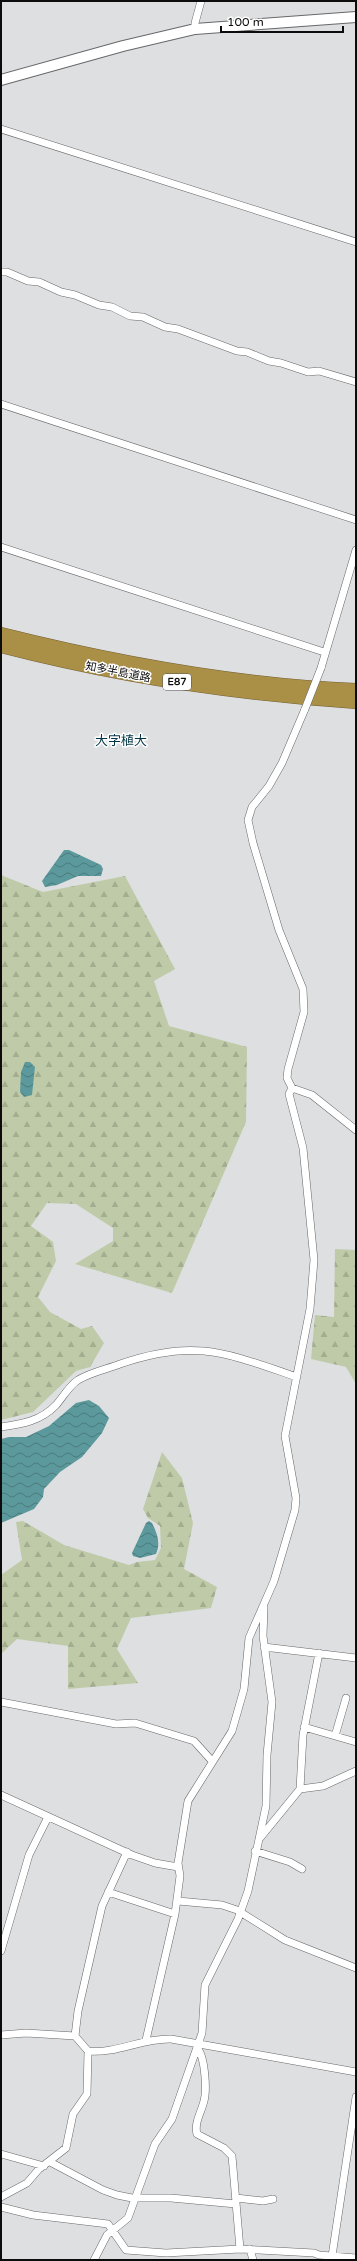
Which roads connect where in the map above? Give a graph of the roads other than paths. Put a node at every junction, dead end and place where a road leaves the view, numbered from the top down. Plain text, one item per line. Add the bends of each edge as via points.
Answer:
1 (201, 1) edge
2 (356, 17) edge
3 (196, 29) junction
4 (1, 80) edge
5 (1, 129) edge
6 (356, 242) edge
7 (1, 272) edge
8 (356, 382) edge
9 (1, 404) edge
10 (356, 520) edge
11 (1, 546) edge
12 (356, 550) edge
13 (1, 634) edge
14 (1, 646) edge
15 (324, 652) junction
16 (356, 690) edge
17 (356, 702) edge
18 (292, 1088) junction
19 (356, 1130) edge
20 (297, 1377) junction
21 (1, 1427) edge
22 (264, 1607) junction
23 (264, 1647) junction
24 (319, 1653) junction
25 (356, 1658) edge
26 (346, 1698) dead end
27 (1, 1702) edge
28 (304, 1727) junction
29 (335, 1736) junction
30 (356, 1742) edge
31 (212, 1761) junction
32 (356, 1771) edge
33 (300, 1789) junction
34 (1, 1795) edge
35 (48, 1818) junction
36 (257, 1843) junction
37 (255, 1851) junction
38 (127, 1852) junction
39 (178, 1867) junction
40 (302, 1869) dead end
41 (108, 1892) junction
42 (178, 1901) junction
43 (241, 1913) junction
44 (176, 1914) junction
45 (1, 1951) edge
46 (356, 1968) edge
47 (1, 2035) edge
48 (76, 2036) junction
49 (146, 2040) junction
50 (199, 2046) junction
51 (88, 2051) junction
52 (356, 2072) edge
53 (356, 2097) edge
54 (1, 2154) edge
55 (47, 2164) junction
56 (1, 2198) edge
57 (137, 2198) junction
58 (274, 2199) dead end
59 (236, 2201) junction
60 (1, 2207) edge
61 (113, 2228) junction
62 (240, 2249) junction
63 (250, 2249) junction
64 (332, 2256) junction
65 (319, 2258) edge
66 (356, 2258) edge
67 (94, 2260) edge
68 (253, 2260) edge

1 - 3 street via 195,23
2 - 3 street
3 - 4 street via 123,46
5 - 6 street
7 - 8 street via 39,282 61,292 112,307 130,316 143,317 165,327 178,329 269,361 281,362 308,372 319,371
9 - 10 street
11 - 15 street
12 - 15 street
13 - 16 highway, 知多半島道路 / E87 via 132,664 207,676
14 - 17 highway, 知多半島道路 / E87 via 129,675 228,690
15 - 18 street, bridge via 321,668 282,763 269,786 252,807 248,826 279,930 303,989 304,1012 288,1069 287,1078
18 - 19 street via 312,1095
18 - 20 street via 289,1094 303,1148 314,1260 310,1309
20 - 21 street via 215,1352 181,1349 159,1352 86,1376 70,1387 55,1406 42,1416 24,1424
20 - 22 street via 285,1436 296,1498 295,1510
22 - 23 street
22 - 31 street via 258,1614 250,1638 244,1689 232,1731
23 - 24 street
23 - 36 street via 272,1702 266,1806
24 - 25 street
24 - 28 street
26 - 29 street
27 - 31 street via 116,1724 135,1723 194,1741
28 - 29 street
28 - 33 street
29 - 30 street
31 - 39 street via 188,1801
32 - 33 street via 323,1786
33 - 36 street
34 - 35 street
35 - 38 street
35 - 45 street via 29,1855
36 - 37 street
37 - 40 street via 290,1862
37 - 43 street
38 - 39 street via 155,1863
38 - 41 street
39 - 42 street
41 - 44 street
41 - 48 street via 102,1906 85,1979
42 - 43 street via 222,1905
42 - 44 street
43 - 46 street via 285,1940
43 - 50 street via 205,1985
44 - 49 street
47 - 48 street
48 - 51 street
49 - 50 street via 171,2039
49 - 51 street via 102,2053
50 - 52 street
50 - 57 street via 172,2119 155,2144
50 - 59 street via 203,2055 205,2099 195,2126 197,2134 224,2148 232,2156
51 - 55 street via 87,2094 73,2114 66,2148
53 - 64 street
54 - 55 street
55 - 56 street via 26,2183
55 - 57 street via 103,2190
57 - 59 street
57 - 61 street via 128,2218
58 - 59 street
59 - 62 street
60 - 61 street via 34,2215 108,2224
61 - 62 street via 126,2250 166,2253
61 - 67 street
62 - 63 street
63 - 65 street via 314,2253
63 - 68 street
64 - 65 street
64 - 66 street

